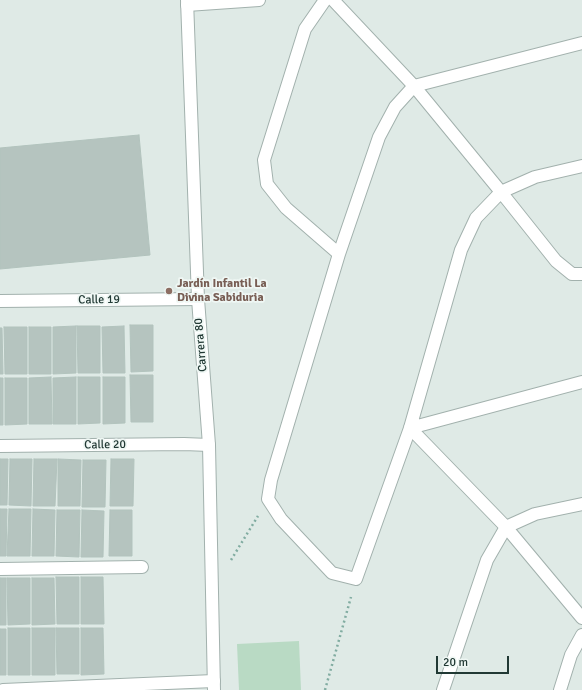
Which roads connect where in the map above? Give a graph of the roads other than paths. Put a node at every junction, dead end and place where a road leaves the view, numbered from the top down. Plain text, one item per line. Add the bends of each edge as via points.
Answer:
1 (259, 0) edge
2 (325, 0) edge
3 (333, 0) edge
4 (187, 2) edge
5 (582, 43) edge
6 (414, 86) junction
7 (582, 166) edge
8 (501, 192) junction
9 (339, 254) junction
10 (582, 274) edge
11 (198, 299) junction
12 (0, 302) edge
13 (582, 382) edge
14 (410, 428) junction
15 (209, 445) junction
16 (0, 446) edge
17 (582, 504) edge
18 (506, 527) junction
19 (142, 567) dead end
20 (0, 569) edge
21 (582, 618) edge
22 (582, 635) edge
23 (214, 685) edge
24 (4, 690) edge
25 (443, 690) edge
26 (560, 690) edge

1 - 4 street
2 - 9 street via 305,29 264,160 267,184 286,208
3 - 6 street
4 - 11 street, Carrera 80
5 - 6 street
6 - 8 street
6 - 9 street via 395,107 379,137
7 - 8 street via 535,177
8 - 10 street via 556,261 572,274
8 - 14 street via 476,218 460,250
9 - 14 street via 270,480 268,499 281,519 332,572 356,580
11 - 12 street, Calle 19
11 - 15 street, Carrera 80
13 - 14 street
14 - 18 street
15 - 16 street, Calle 20
15 - 23 street, Carrera 80
17 - 18 street via 535,514
18 - 21 street
18 - 25 street via 487,560
19 - 20 street
22 - 26 street via 571,655
23 - 24 street

